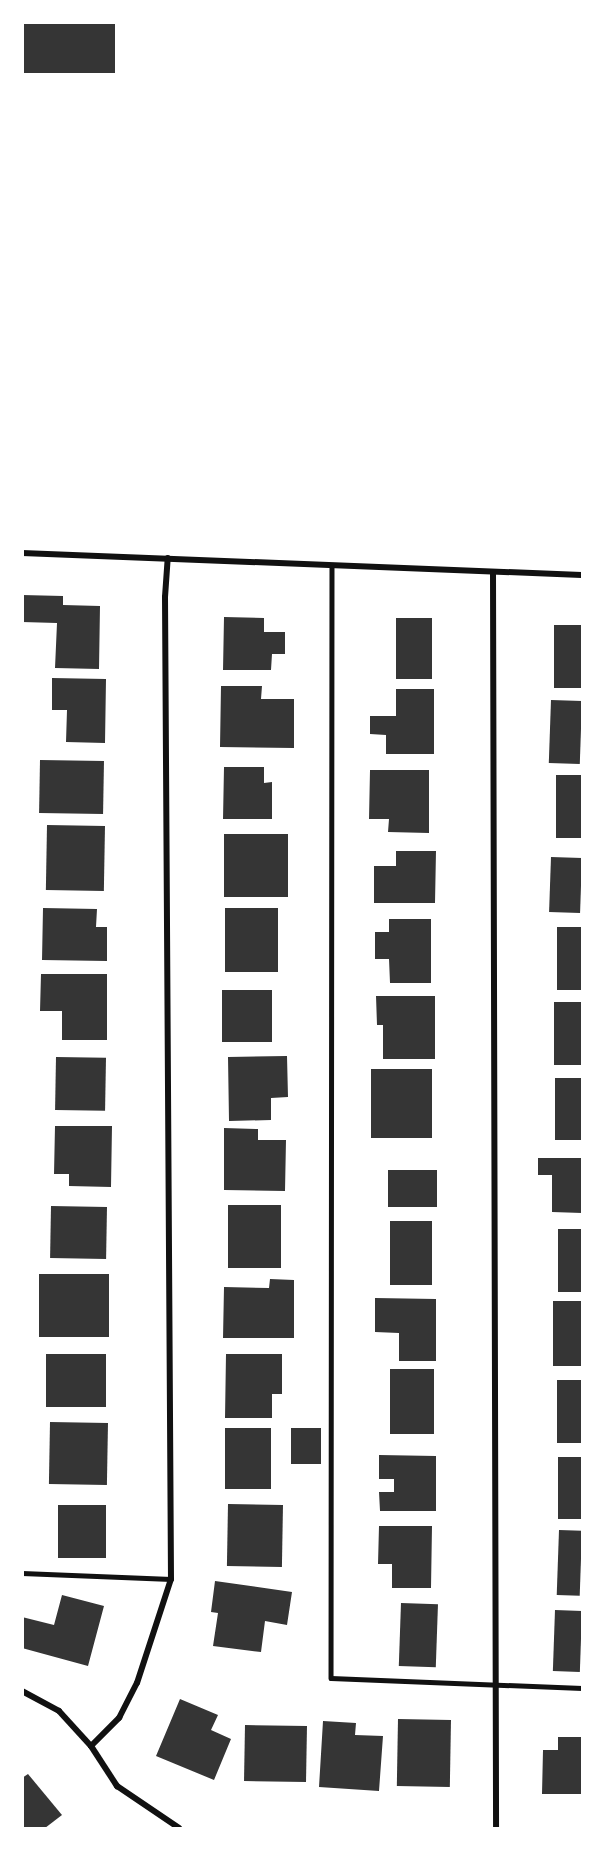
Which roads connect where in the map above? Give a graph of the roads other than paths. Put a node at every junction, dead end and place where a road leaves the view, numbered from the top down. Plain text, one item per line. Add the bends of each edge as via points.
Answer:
1 (22, 553) edge
2 (168, 558) junction
3 (332, 565) junction
4 (493, 572) junction
5 (582, 576) edge
6 (22, 1573) edge
7 (171, 1578) junction
8 (497, 1686) junction
9 (582, 1688) edge
10 (22, 1690) edge
11 (91, 1746) junction
12 (179, 1828) edge
13 (496, 1828) edge

1 - 2 street
2 - 3 street
2 - 7 street via 165,597
3 - 4 street
3 - 8 lane via 331,1678
4 - 5 street
4 - 8 street
6 - 7 lane
7 - 11 street via 137,1683 119,1718
8 - 9 lane
8 - 13 street
10 - 11 street via 59,1711
11 - 12 street via 117,1786

